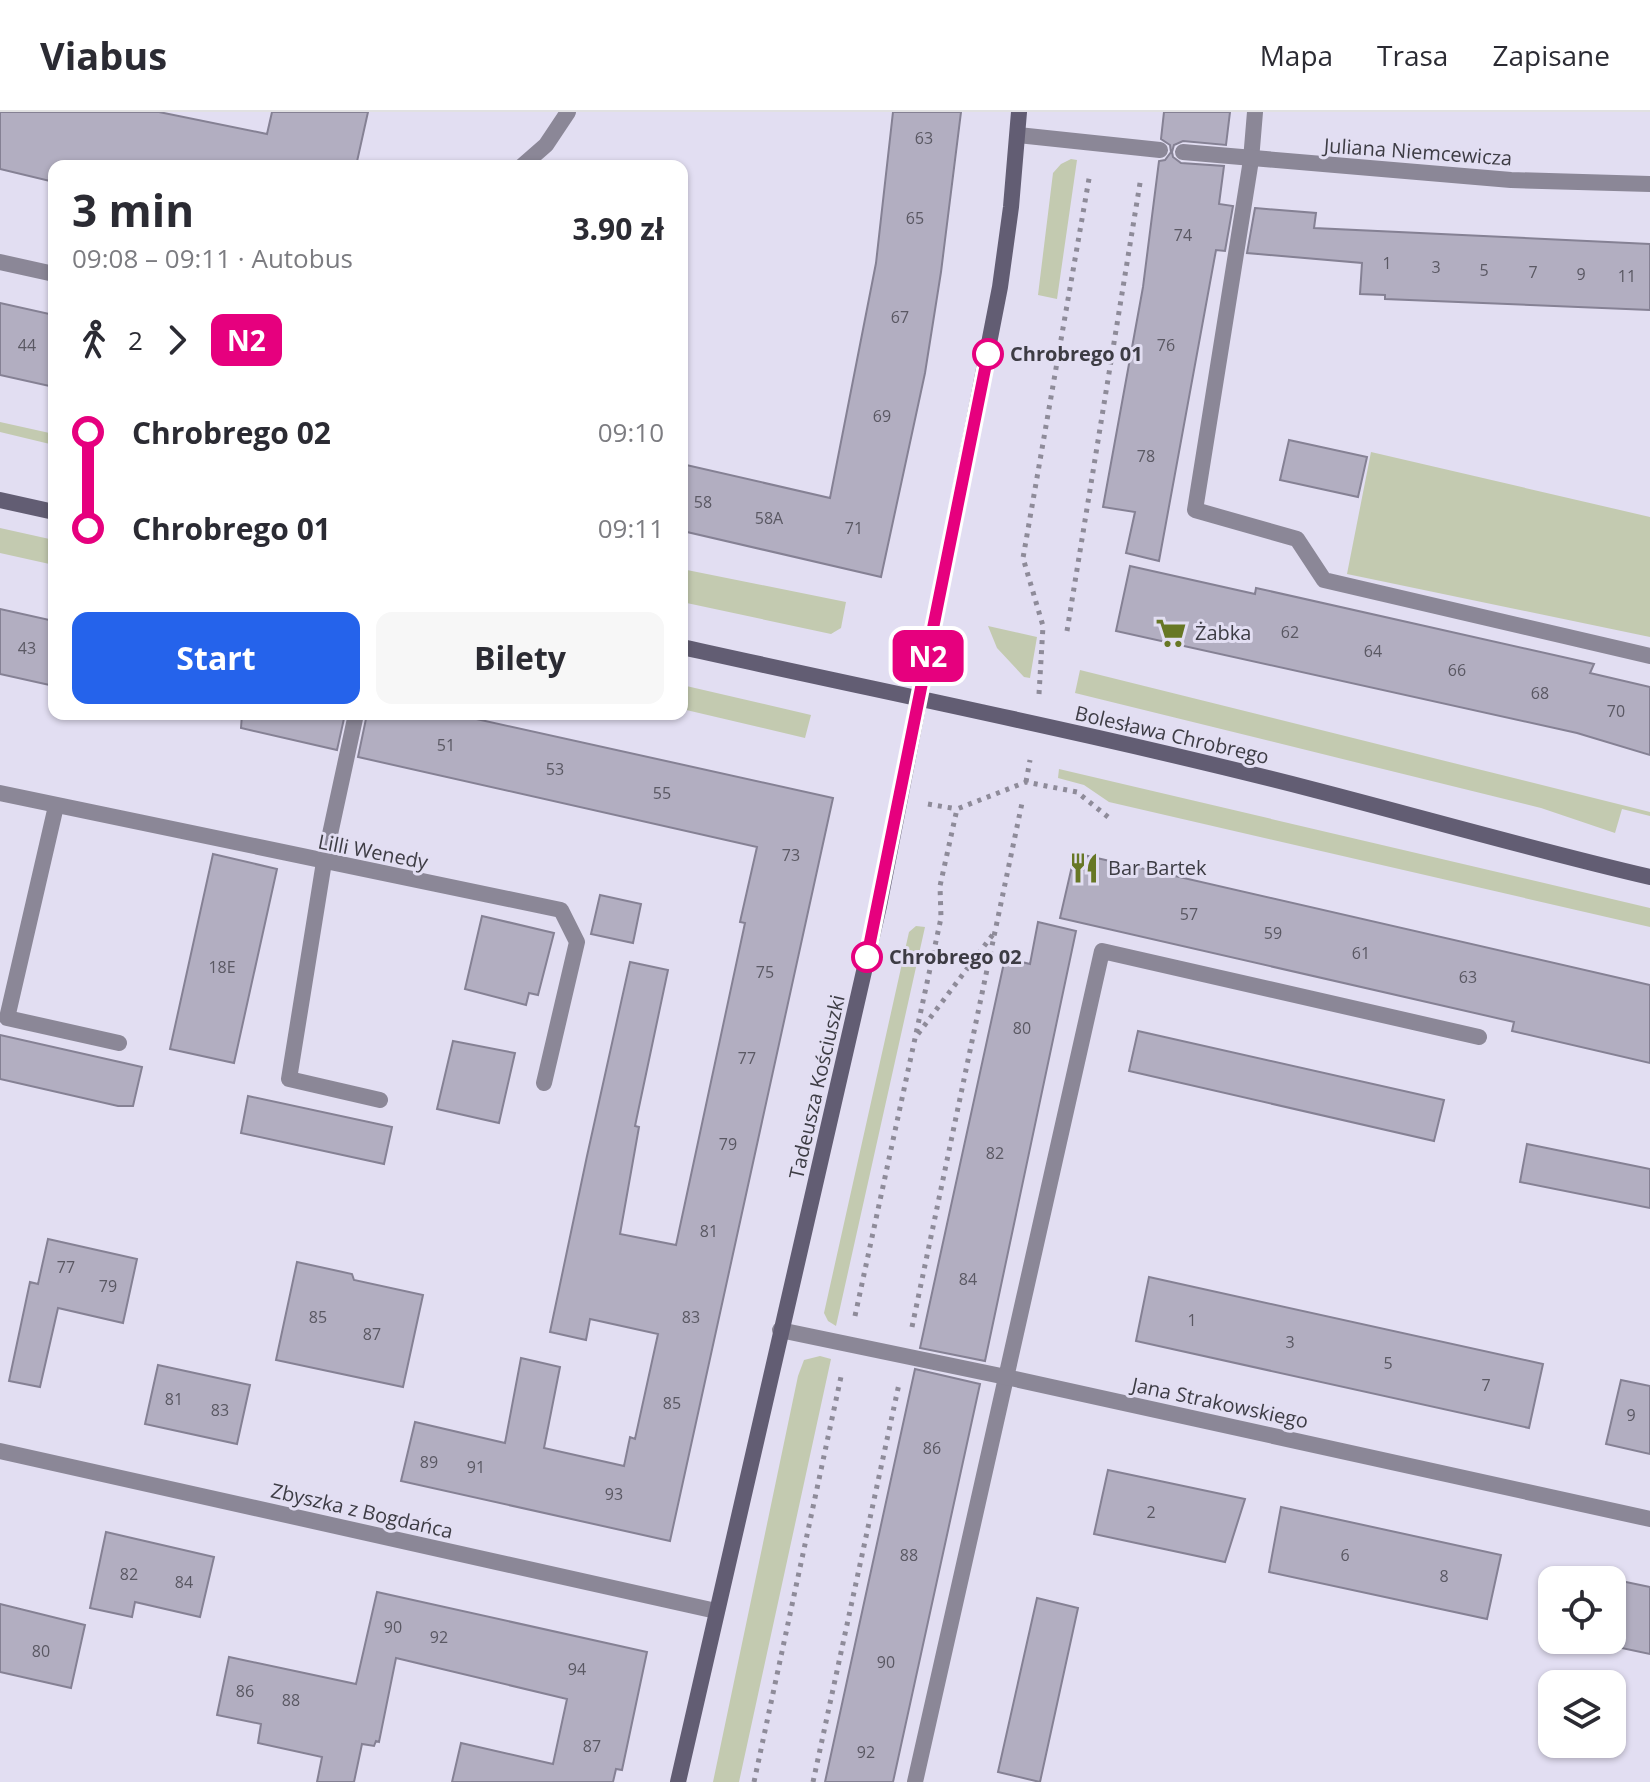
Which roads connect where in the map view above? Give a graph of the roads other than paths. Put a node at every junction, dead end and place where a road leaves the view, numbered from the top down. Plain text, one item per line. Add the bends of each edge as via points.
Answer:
1 (568, 112) edge
2 (1019, 112) edge
3 (1255, 112) edge
4 (1018, 135) junction
5 (1153, 149) road end
6 (1183, 152) dead end
7 (529, 160) edge
8 (1251, 160) junction
9 (1650, 184) edge
10 (0, 262) edge
11 (48, 273) edge
12 (0, 500) edge
13 (48, 511) edge
14 (688, 648) edge
15 (1650, 656) edge
16 (918, 700) junction
17 (355, 720) edge
18 (0, 793) edge
19 (56, 806) junction
20 (324, 862) junction
21 (1650, 877) edge
22 (1479, 1037) dead end
23 (119, 1043) dead end
24 (544, 1083) dead end
25 (380, 1100) dead end
26 (780, 1330) junction
27 (1006, 1377) junction
28 (0, 1451) edge
29 (1650, 1519) edge
30 (716, 1611) junction
31 (678, 1782) edge
32 (915, 1782) edge

1 - 7 street
2 - 4 street, Tadeusza Kościuszki
3 - 8 street
4 - 5 street
4 - 16 street, Tadeusza Kościuszki via 1000,287
6 - 8 street, Juliana Niemcewicza
8 - 9 street, Juliana Niemcewicza via 1511,180
8 - 15 street via 1195,510 1297,539 1324,580
10 - 11 street
12 - 13 street
14 - 16 street, Bolesława Chrobrego
16 - 21 street, Bolesława Chrobrego via 1316,790
16 - 26 street, Tadeusza Kościuszki via 842,1072
17 - 20 street
18 - 19 street, Lilli Wenedy
19 - 20 street, Lilli Wenedy
19 - 23 street via 7,1018
20 - 24 street, Lilli Wenedy via 561,910 577,942
20 - 25 street via 289,1079
22 - 27 street via 1102,951
26 - 27 street, Jana Strakowskiego
26 - 30 street, Tadeusza Kościuszki
27 - 29 street, Jana Strakowskiego
27 - 32 street
28 - 30 street, Zbyszka z Bogdańca
30 - 31 street, Tadeusza Kościuszki

